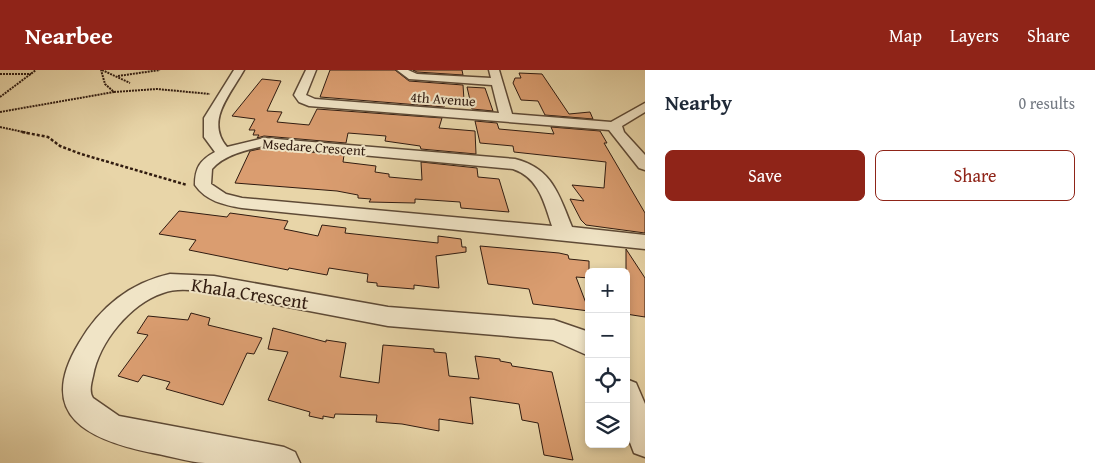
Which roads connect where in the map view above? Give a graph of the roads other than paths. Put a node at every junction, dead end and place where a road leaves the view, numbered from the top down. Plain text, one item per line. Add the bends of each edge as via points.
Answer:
1 (239, 70) edge
2 (311, 70) edge
3 (402, 70) edge
4 (495, 76) edge
5 (645, 108) edge
6 (507, 119) junction
7 (615, 126) junction
8 (212, 129) junction
9 (259, 143) junction
10 (225, 154) junction
11 (645, 165) edge
12 (564, 233) junction
13 (645, 242) edge
14 (585, 342) edge
15 (630, 403) edge
16 (645, 442) edge
17 (284, 463) edge

1 - 8 street via 211,118
2 - 6 street, 4th Avenue via 300,94 313,103
3 - 4 street via 417,77
4 - 6 street
5 - 7 street
6 - 7 street, 4th Avenue
7 - 11 street via 617,133
8 - 9 street
8 - 10 street via 211,137
9 - 10 street, Msedare Crescent
9 - 12 street, Msedare Crescent via 523,166 538,174 544,182
10 - 12 street, Msedare Crescent via 204,169 203,184 209,192 229,200
12 - 13 street
14 - 17 street, Khala Crescent via 554,330 365,313 196,282 160,284 141,292 124,303 102,328 80,366 76,387 81,407 98,423 118,431
15 - 16 street

